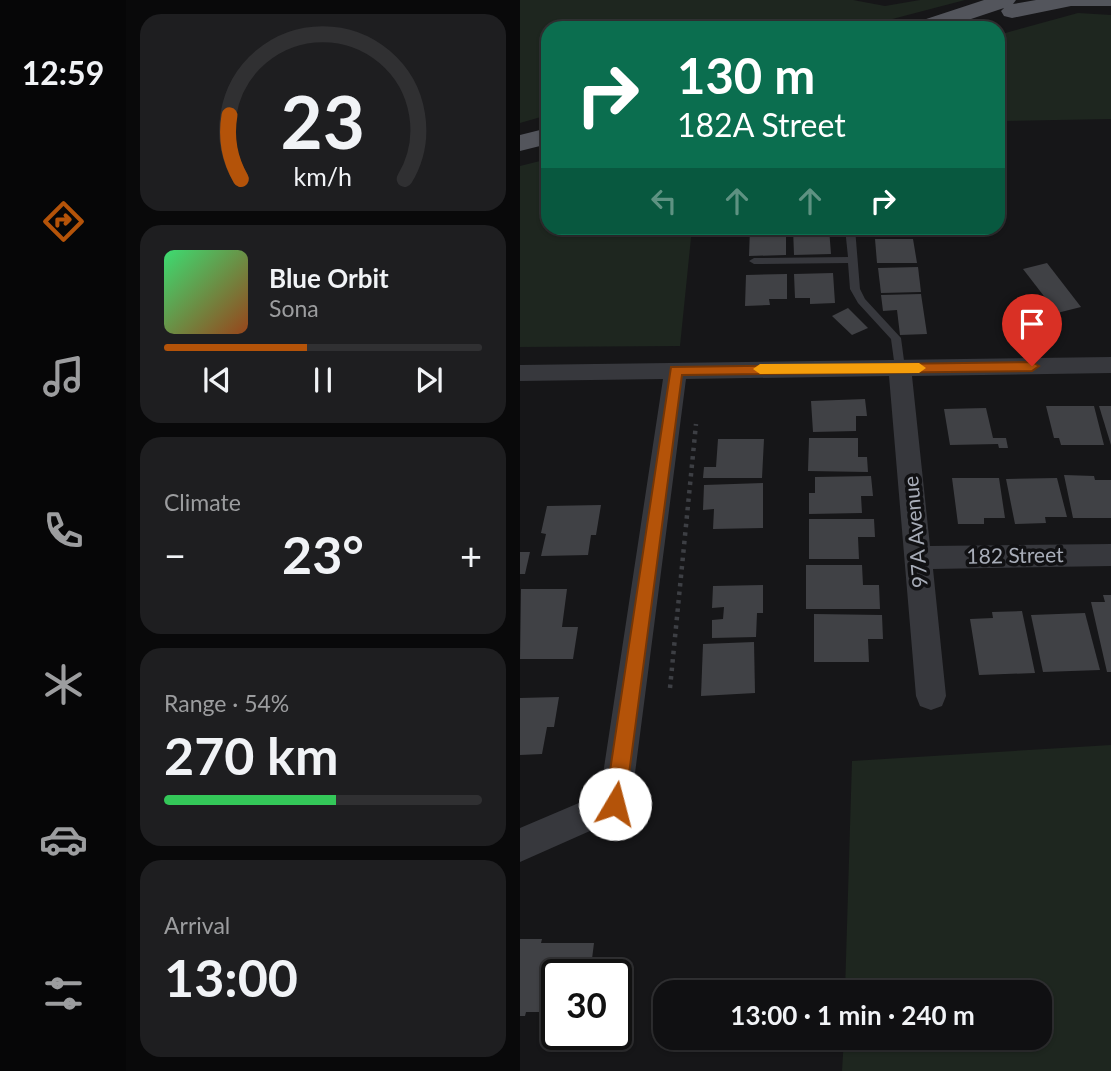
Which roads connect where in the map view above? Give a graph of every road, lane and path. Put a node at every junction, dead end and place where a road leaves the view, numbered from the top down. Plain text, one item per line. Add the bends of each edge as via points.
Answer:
1 (1043, 0) edge
2 (1111, 0) edge
3 (1001, 4) edge
4 (945, 21) edge
5 (973, 21) edge
6 (541, 138) edge
7 (520, 144) edge
8 (851, 235) edge
9 (853, 260) junction
10 (754, 261) dead end
11 (1111, 365) edge
12 (900, 368) junction
13 (676, 370) junction
14 (520, 373) edge
15 (696, 420) dead end
16 (1111, 555) edge
17 (918, 558) junction
18 (670, 688) dead end
19 (931, 696) dead end
20 (520, 845) edge

1 - 3 main road
2 - 3 main road
3 - 4 main road
3 - 5 main road
6 - 7 main road
8 - 9 lane
9 - 10 lane
9 - 12 lane via 858,295 896,338
11 - 12 street
12 - 13 street
12 - 17 street, 97A Avenue
13 - 14 street
13 - 20 street via 615,804
15 - 18 path
16 - 17 street, 182 Street
17 - 19 street, 97A Avenue

